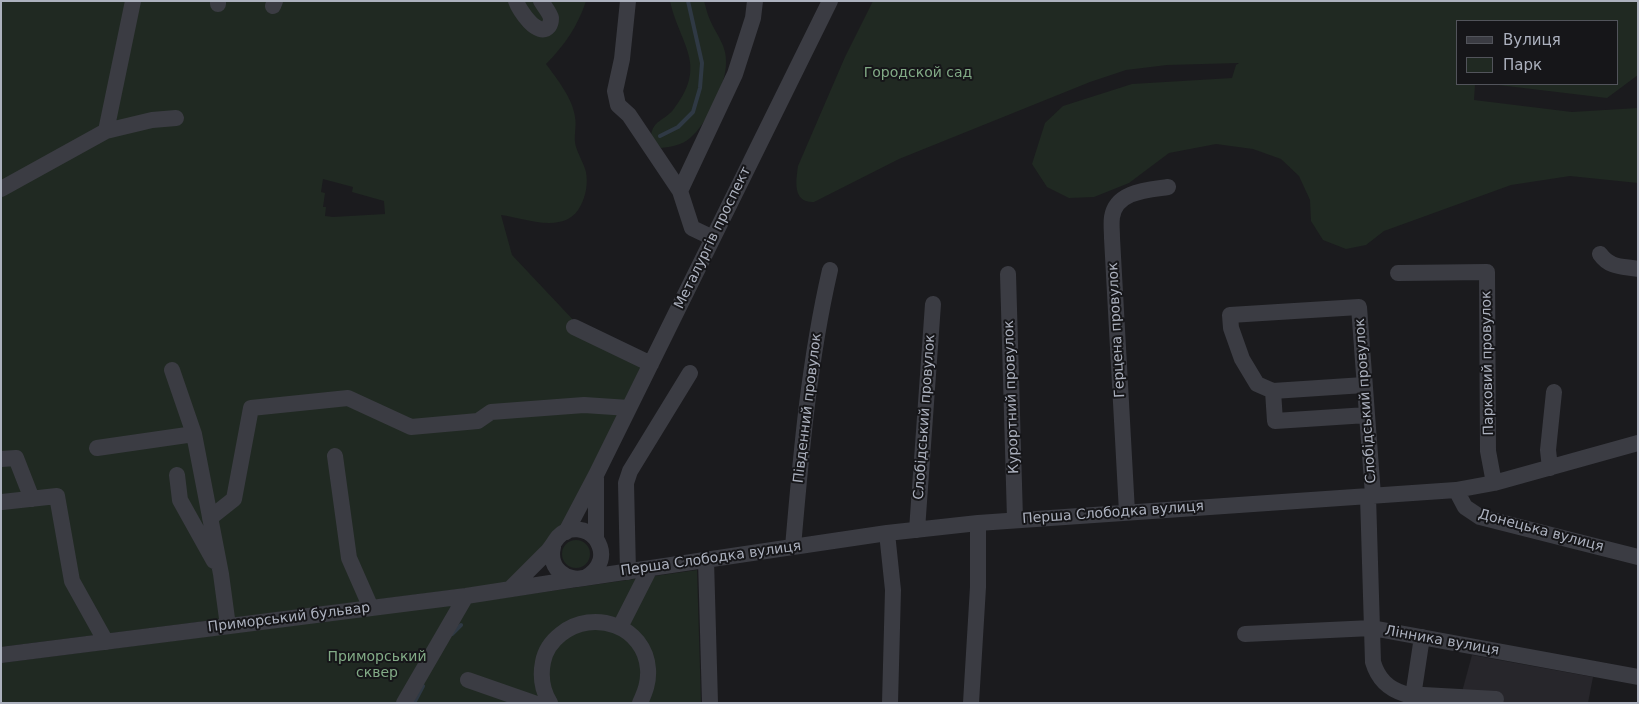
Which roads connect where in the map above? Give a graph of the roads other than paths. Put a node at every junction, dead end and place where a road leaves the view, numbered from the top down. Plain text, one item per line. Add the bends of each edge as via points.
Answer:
1 (133, 1) edge
2 (516, 1) edge
3 (541, 1) edge
4 (628, 1) edge
5 (755, 1) edge
6 (830, 1) edge
7 (176, 118) dead end
8 (106, 131) junction
9 (1168, 187) dead end
10 (1, 189) edge
11 (680, 191) junction
12 (713, 238) junction
13 (1600, 254) dead end
14 (1638, 269) edge
15 (830, 270) dead end
16 (1398, 273) dead end
17 (1008, 274) dead end
18 (933, 304) dead end
19 (574, 327) dead end
20 (651, 364) junction
21 (172, 370) dead end
22 (690, 373) dead end
23 (1364, 385) junction
24 (1274, 391) junction
25 (1554, 392) dead end
26 (629, 408) junction
27 (1367, 415) junction
28 (194, 434) junction
29 (1636, 446) edge
30 (97, 448) dead end
31 (335, 456) dead end
32 (1, 459) edge
33 (1550, 468) junction
34 (177, 475) dead end
35 (596, 475) junction
36 (1494, 483) junction
37 (1456, 490) junction
38 (1370, 495) junction
39 (32, 499) junction
40 (2, 502) edge
41 (1127, 512) junction
42 (210, 518) junction
43 (1015, 519) junction
44 (978, 523) junction
45 (917, 530) junction
46 (566, 532) junction
47 (888, 534) junction
48 (552, 547) junction
49 (599, 547) junction
50 (793, 547) junction
51 (1638, 557) edge
52 (706, 560) junction
53 (650, 568) junction
54 (624, 572) junction
55 (221, 574) junction
56 (581, 578) junction
57 (510, 589) junction
58 (466, 596) junction
59 (371, 608) junction
60 (228, 626) junction
61 (620, 627) junction
62 (1372, 628) junction
63 (1245, 634) dead end
64 (1422, 637) junction
65 (106, 642) junction
66 (1, 655) edge
67 (1638, 677) edge
68 (468, 680) dead end
69 (1412, 699) edge
70 (1496, 699) dead end
71 (404, 703) edge
72 (534, 703) edge
73 (550, 703) edge
74 (640, 703) edge
75 (710, 703) edge
76 (890, 703) edge
77 (971, 703) edge

1 - 8 street
2 - 3 street via 529,21 543,29 550,25 551,17
4 - 11 street via 615,91 618,104 629,115
5 - 11 street via 753,18 735,74
6 - 12 street, Металургів проспект
7 - 8 street
8 - 10 street
9 - 41 street, Герцена провулок via 1132,193 1119,202 1112,216
11 - 12 street via 692,228
12 - 20 street, Металургів проспект
13 - 14 street via 1605,262 1614,266
15 - 50 street, Південний провулок via 818,320 802,441
16 - 36 street, Парковий провулок via 1487,272 1488,451
17 - 43 street, Курортний провулок
18 - 45 street, Слобідський провулок
19 - 20 street
20 - 26 street, Металургів проспект
21 - 28 street
22 - 54 street via 630,471 626,483
23 - 24 street
23 - 24 street, Слобідський провулок via 1359,307 1230,315 1242,359 1257,384
23 - 27 street, Слобідський провулок
24 - 27 street via 1275,421
25 - 33 street via 1548,450
26 - 35 street, Металургів проспект
26 - 42 street via 584,405 491,412 478,422 411,427 348,398 251,408 234,499
27 - 38 street, Слобідський провулок
28 - 30 street
28 - 42 street
29 - 33 street, Перша Слободка вулиця
31 - 59 street via 350,558
32 - 39 street via 16,458
33 - 36 street, Перша Слободка вулиця
34 - 55 street via 180,500
35 - 46 street, Металургів проспект
35 - 49 street
36 - 37 street, Перша Слободка вулиця
37 - 38 street, Перша Слободка вулиця
37 - 51 street, Донецька вулиця via 1465,506 1480,517
38 - 41 street, Перша Слободка вулиця
38 - 62 street, Слобідський провулок
39 - 40 street
39 - 65 street via 57,496 72,581
41 - 43 street, Перша Слободка вулиця
42 - 55 street
43 - 44 street, Перша Слободка вулиця
44 - 45 street, Перша Слободка вулиця
44 - 77 street
45 - 47 street, Перша Слободка вулиця
46 - 48 street
46 - 49 street via 575,529 585,531
47 - 50 street, Перша Слободка вулиця
47 - 76 street via 893,590
48 - 56 street via 558,571 567,577
48 - 57 street
49 - 54 street
49 - 56 street via 598,566
50 - 52 street, Перша Слободка вулиця
52 - 53 street, Перша Слободка вулиця
52 - 75 street
53 - 54 street, Перша Слободка вулиця
53 - 61 street
54 - 56 street, Перша Слободка вулиця
55 - 60 street
56 - 57 street, Приморський бульвар
57 - 58 street, Приморський бульвар
58 - 59 street, Приморський бульвар
58 - 71 street
59 - 60 street, Приморський бульвар
60 - 65 street, Приморський бульвар
61 - 73 street via 603,621 586,621 569,627 554,639 544,655 541,674 544,693
61 - 74 street via 643,652 648,668 646,688
62 - 63 street, Лінника вулиця
62 - 64 street, Лінника вулиця
62 - 69 street, Слобідський провулок via 1377,674 1391,689
64 - 67 street, Лінника вулиця
64 - 69 street
65 - 66 street, Приморський бульвар
68 - 72 street
69 - 70 street, Слобідський провулок

